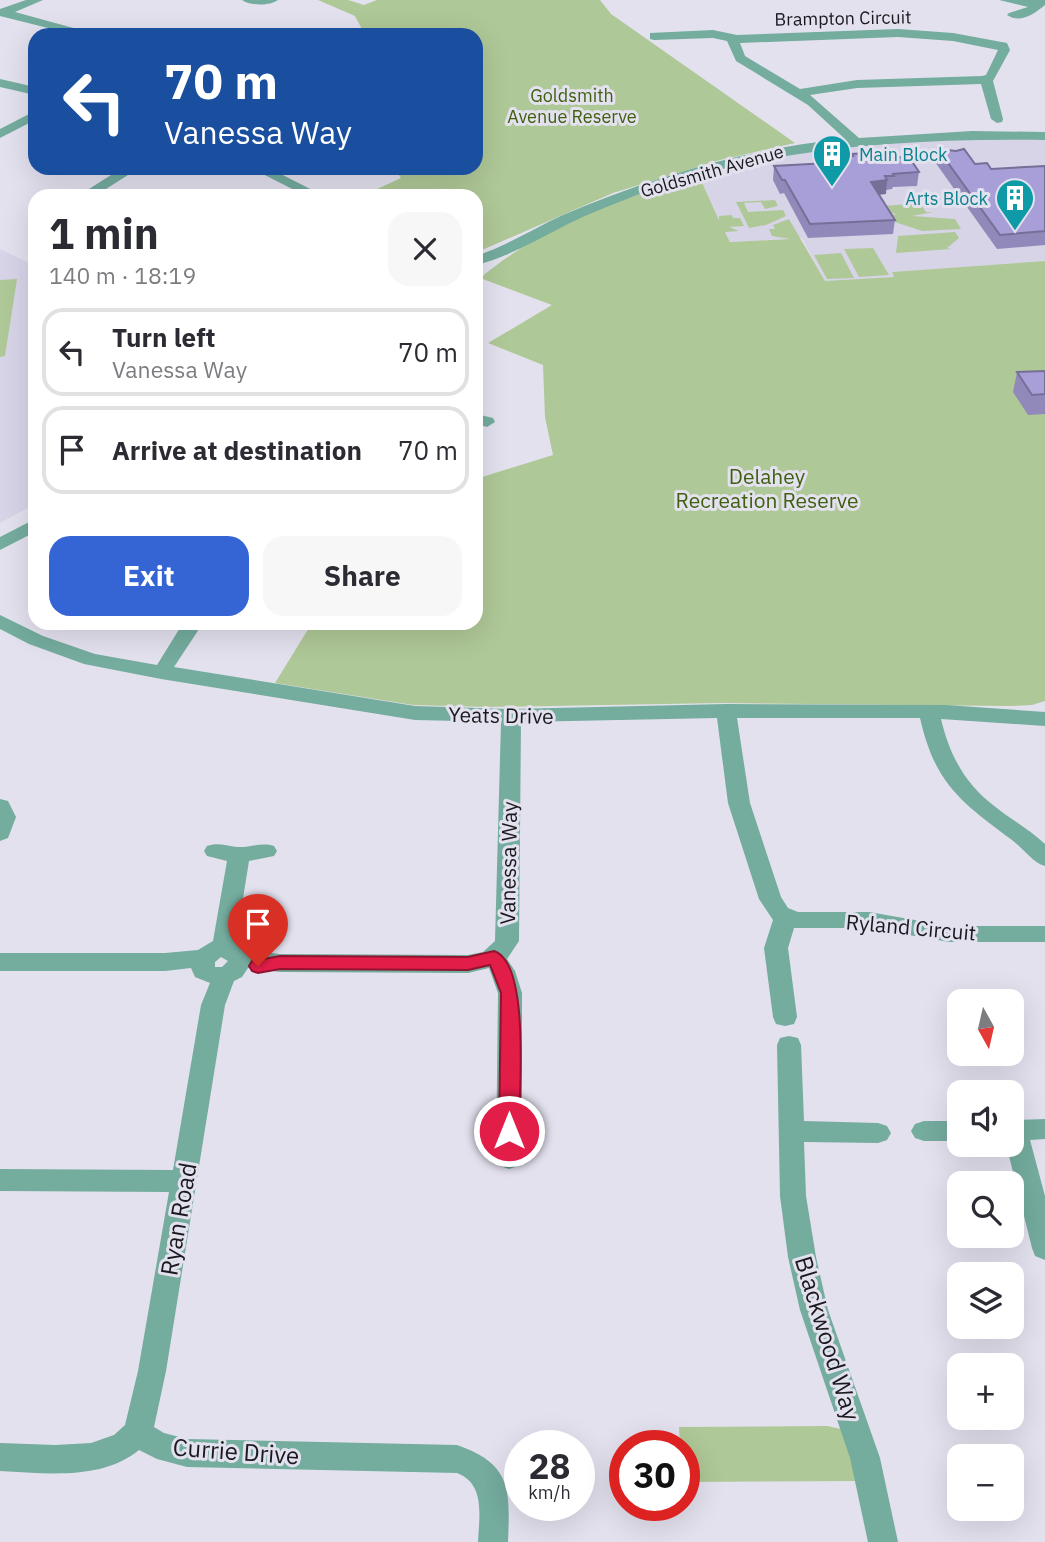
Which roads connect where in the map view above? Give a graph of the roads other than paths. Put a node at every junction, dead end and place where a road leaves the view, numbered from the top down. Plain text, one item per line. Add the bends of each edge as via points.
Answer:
1 (37, 0) edge
2 (248, 0) edge
3 (272, 0) edge
4 (1005, 0) edge
5 (1041, 2) edge
6 (2, 12) edge
7 (1013, 15) dead end
8 (59, 28) edge
9 (654, 36) dead end
10 (737, 39) junction
11 (984, 80) junction
12 (0, 83) edge
13 (28, 89) edge
14 (799, 93) junction
15 (997, 119) dead end
16 (28, 120) edge
17 (0, 134) edge
18 (1045, 136) edge
19 (854, 140) junction
20 (120, 175) edge
21 (273, 175) edge
22 (97, 189) edge
23 (302, 189) edge
24 (483, 258) edge
25 (28, 528) edge
26 (0, 545) edge
27 (0, 621) edge
28 (189, 630) edge
29 (161, 673) junction
30 (726, 711) junction
31 (1045, 711) edge
32 (929, 712) junction
33 (510, 716) junction
34 (1015, 716) junction
35 (1045, 719) edge
36 (0, 806) edge
37 (0, 833) edge
38 (215, 851) dead end
39 (266, 851) dead end
40 (239, 855) junction
41 (1045, 858) edge
42 (786, 917) junction
43 (1045, 934) edge
44 (494, 958) junction
45 (0, 962) edge
46 (220, 965) junction
47 (785, 1017) dead end
48 (789, 1045) dead end
49 (1045, 1129) edge
50 (947, 1130) edge
51 (1024, 1130) edge
52 (793, 1131) junction
53 (924, 1131) dead end
54 (878, 1133) dead end
55 (1020, 1157) edge
56 (509, 1158) dead end
57 (0, 1180) edge
58 (184, 1181) junction
59 (1045, 1248) edge
60 (138, 1433) junction
61 (0, 1457) edge
62 (493, 1542) edge
63 (883, 1542) edge

1 - 6 street
2 - 3 street
4 - 5 street
5 - 7 street via 1023,15
6 - 8 street
9 - 10 street, Brampton Circuit via 713,34
10 - 11 street, Brampton Circuit via 898,33 1003,38 1000,60 991,78
10 - 14 street via 732,43 740,58
11 - 14 street via 864,84
11 - 15 street
12 - 13 street
14 - 19 street
16 - 17 street
18 - 19 street, Goldsmith Avenue via 940,134
19 - 24 street, Goldsmith Avenue via 749,158 674,179 567,217
20 - 22 street
21 - 23 street
25 - 26 street
27 - 29 street, Yeats Drive via 67,653
28 - 29 street
29 - 33 street, Yeats Drive via 377,709
30 - 32 street, Yeats Drive
30 - 33 street, Yeats Drive
30 - 42 street via 739,803 770,899
31 - 34 street, Yeats Drive
32 - 34 street, Yeats Drive
32 - 41 street via 938,751 953,778
33 - 44 street, Vanessa Way via 507,941
34 - 35 street, Yeats Drive
36 - 37 street via 5,817
38 - 40 street
39 - 40 street
40 - 46 street, Ryan Road
42 - 43 street, Ryland Circuit via 880,921 949,934
42 - 47 street via 776,948
44 - 46 street via 468,964
44 - 56 street via 510,993
45 - 46 street
46 - 58 street, Ryan Road
48 - 52 street, Blackwood Way
49 - 51 street
50 - 53 street
52 - 54 street
52 - 63 street, Blackwood Way via 793,1196 808,1288 865,1458
55 - 59 street
57 - 58 street
58 - 60 street, Ryan Road
60 - 61 street via 114,1452 95,1457
60 - 62 street, Currie Drive via 158,1445 187,1453 444,1457 470,1462 491,1486

